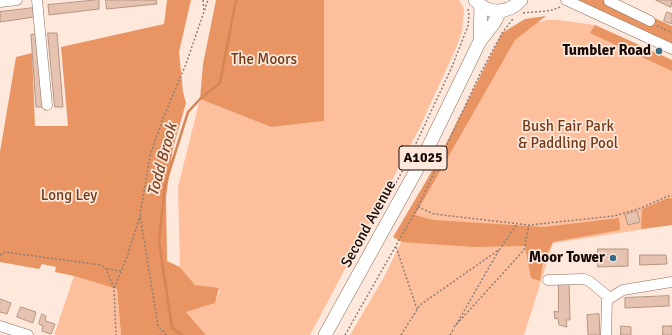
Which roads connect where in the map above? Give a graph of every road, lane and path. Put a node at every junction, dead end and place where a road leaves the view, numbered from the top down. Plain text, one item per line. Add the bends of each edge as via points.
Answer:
1 (17, 0) edge
2 (37, 0) edge
3 (203, 0) edge
4 (208, 0) edge
5 (521, 0) edge
6 (609, 0) edge
7 (0, 2) edge
8 (474, 4) edge
9 (562, 4) edge
10 (500, 11) junction
11 (519, 14) dead end
12 (204, 15) junction
13 (515, 18) dead end
14 (650, 21) joint
15 (672, 33) edge
16 (480, 41) junction
17 (672, 49) edge
18 (47, 105) dead end
19 (394, 186) dead end
20 (672, 196) edge
21 (418, 207) junction
22 (140, 215) junction
23 (517, 224) junction
24 (529, 225) junction
25 (396, 246) junction
26 (500, 249) junction
27 (0, 255) edge
28 (106, 269) junction
29 (121, 271) junction
30 (548, 280) dead end
31 (672, 282) edge
32 (114, 288) junction
33 (610, 298) junction
34 (417, 309) junction
35 (1, 328) edge
36 (454, 328) junction
37 (28, 335) edge
38 (116, 335) edge
39 (166, 335) edge
40 (325, 335) edge
41 (345, 335) edge
42 (401, 335) edge
43 (450, 335) edge
44 (606, 335) edge

1 - 7 street
2 - 18 street
3 - 12 path
4 - 12 path
5 - 10 main road via 517,5
6 - 14 street
8 - 10 main road
8 - 16 main road, Second Avenue / A1025
8 - 19 path via 457,55
9 - 11 path via 546,12
9 - 17 street
10 - 16 main road, Second Avenue / A1025
12 - 22 path via 150,156
13 - 21 path via 502,33 480,74
14 - 15 path
16 - 40 main road, Second Avenue / A1025 via 422,160
20 - 24 path via 614,216
21 - 23 path via 434,214
21 - 25 path
22 - 29 path
22 - 39 path via 158,326
23 - 24 path
23 - 26 path
24 - 36 path via 524,250
25 - 34 path
25 - 41 path
26 - 34 path
26 - 36 path
27 - 28 path via 5,252 101,265
28 - 29 path
28 - 32 path
29 - 32 path
30 - 33 street via 584,279
31 - 33 street via 623,290
32 - 38 path
33 - 44 street via 607,300
34 - 42 path
35 - 37 street
36 - 43 path

